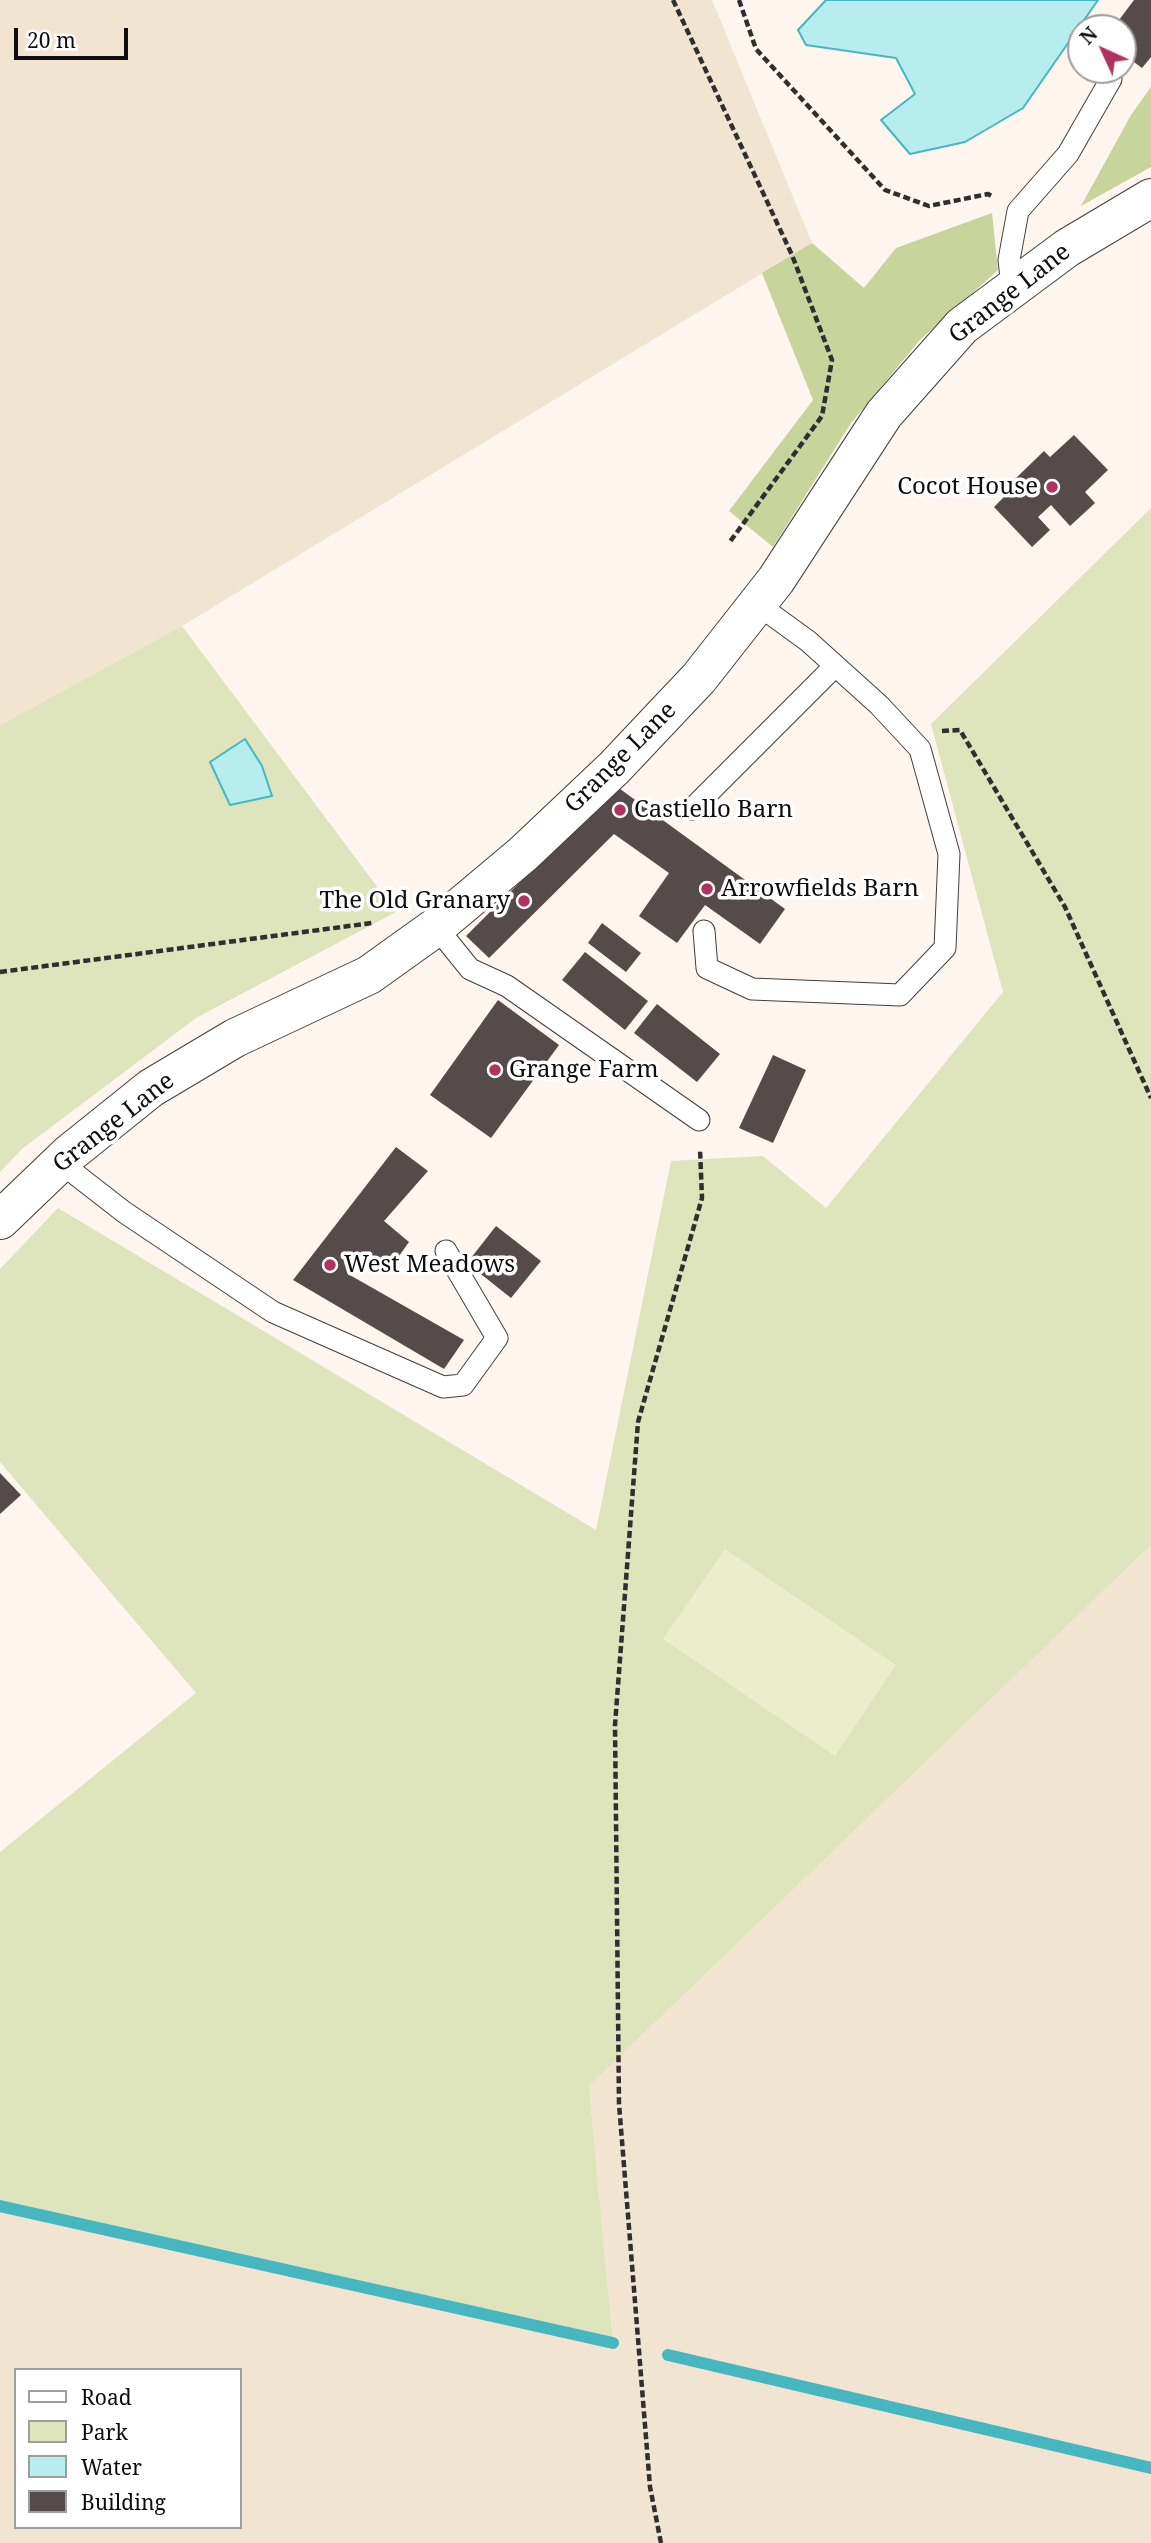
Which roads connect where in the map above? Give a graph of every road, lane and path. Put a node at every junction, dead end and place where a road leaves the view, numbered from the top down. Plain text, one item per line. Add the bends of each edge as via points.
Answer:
1 (673, 0) edge
2 (739, 0) edge
3 (1108, 84) edge
4 (1151, 198) edge
5 (1018, 211) junction
6 (1012, 286) junction
7 (729, 544) dead end
8 (757, 604) junction
9 (835, 666) junction
10 (933, 732) dead end
11 (692, 808) dead end
12 (436, 927) junction
13 (704, 931) dead end
14 (0, 972) edge
15 (1151, 1098) edge
16 (699, 1120) joint
17 (61, 1163) junction
18 (0, 1220) edge
19 (446, 1251) dead end
20 (661, 2543) edge

1 - 7 path via 792,255 832,360 822,416
2 - 5 path via 756,49 885,190 929,206 988,194
3 - 5 lane via 1068,154
4 - 6 street, Grange Lane
5 - 6 lane via 1009,260
6 - 8 street, Grange Lane via 962,326 884,414
8 - 9 lane
8 - 12 street, Grange Lane via 699,678 614,768 523,854
9 - 11 lane
9 - 13 lane via 920,749 949,854 945,948 900,995 751,989 707,968
10 - 15 path via 960,730 1065,907
12 - 14 path via 382,921
12 - 16 lane via 470,969 507,986
12 - 17 street, Grange Lane via 369,975 235,1038 151,1088
16 - 20 path via 702,1198 638,1422 615,1725 619,2104 650,2487
17 - 18 street, Grange Lane
17 - 19 lane via 124,1212 273,1312 443,1387 463,1385 497,1338

